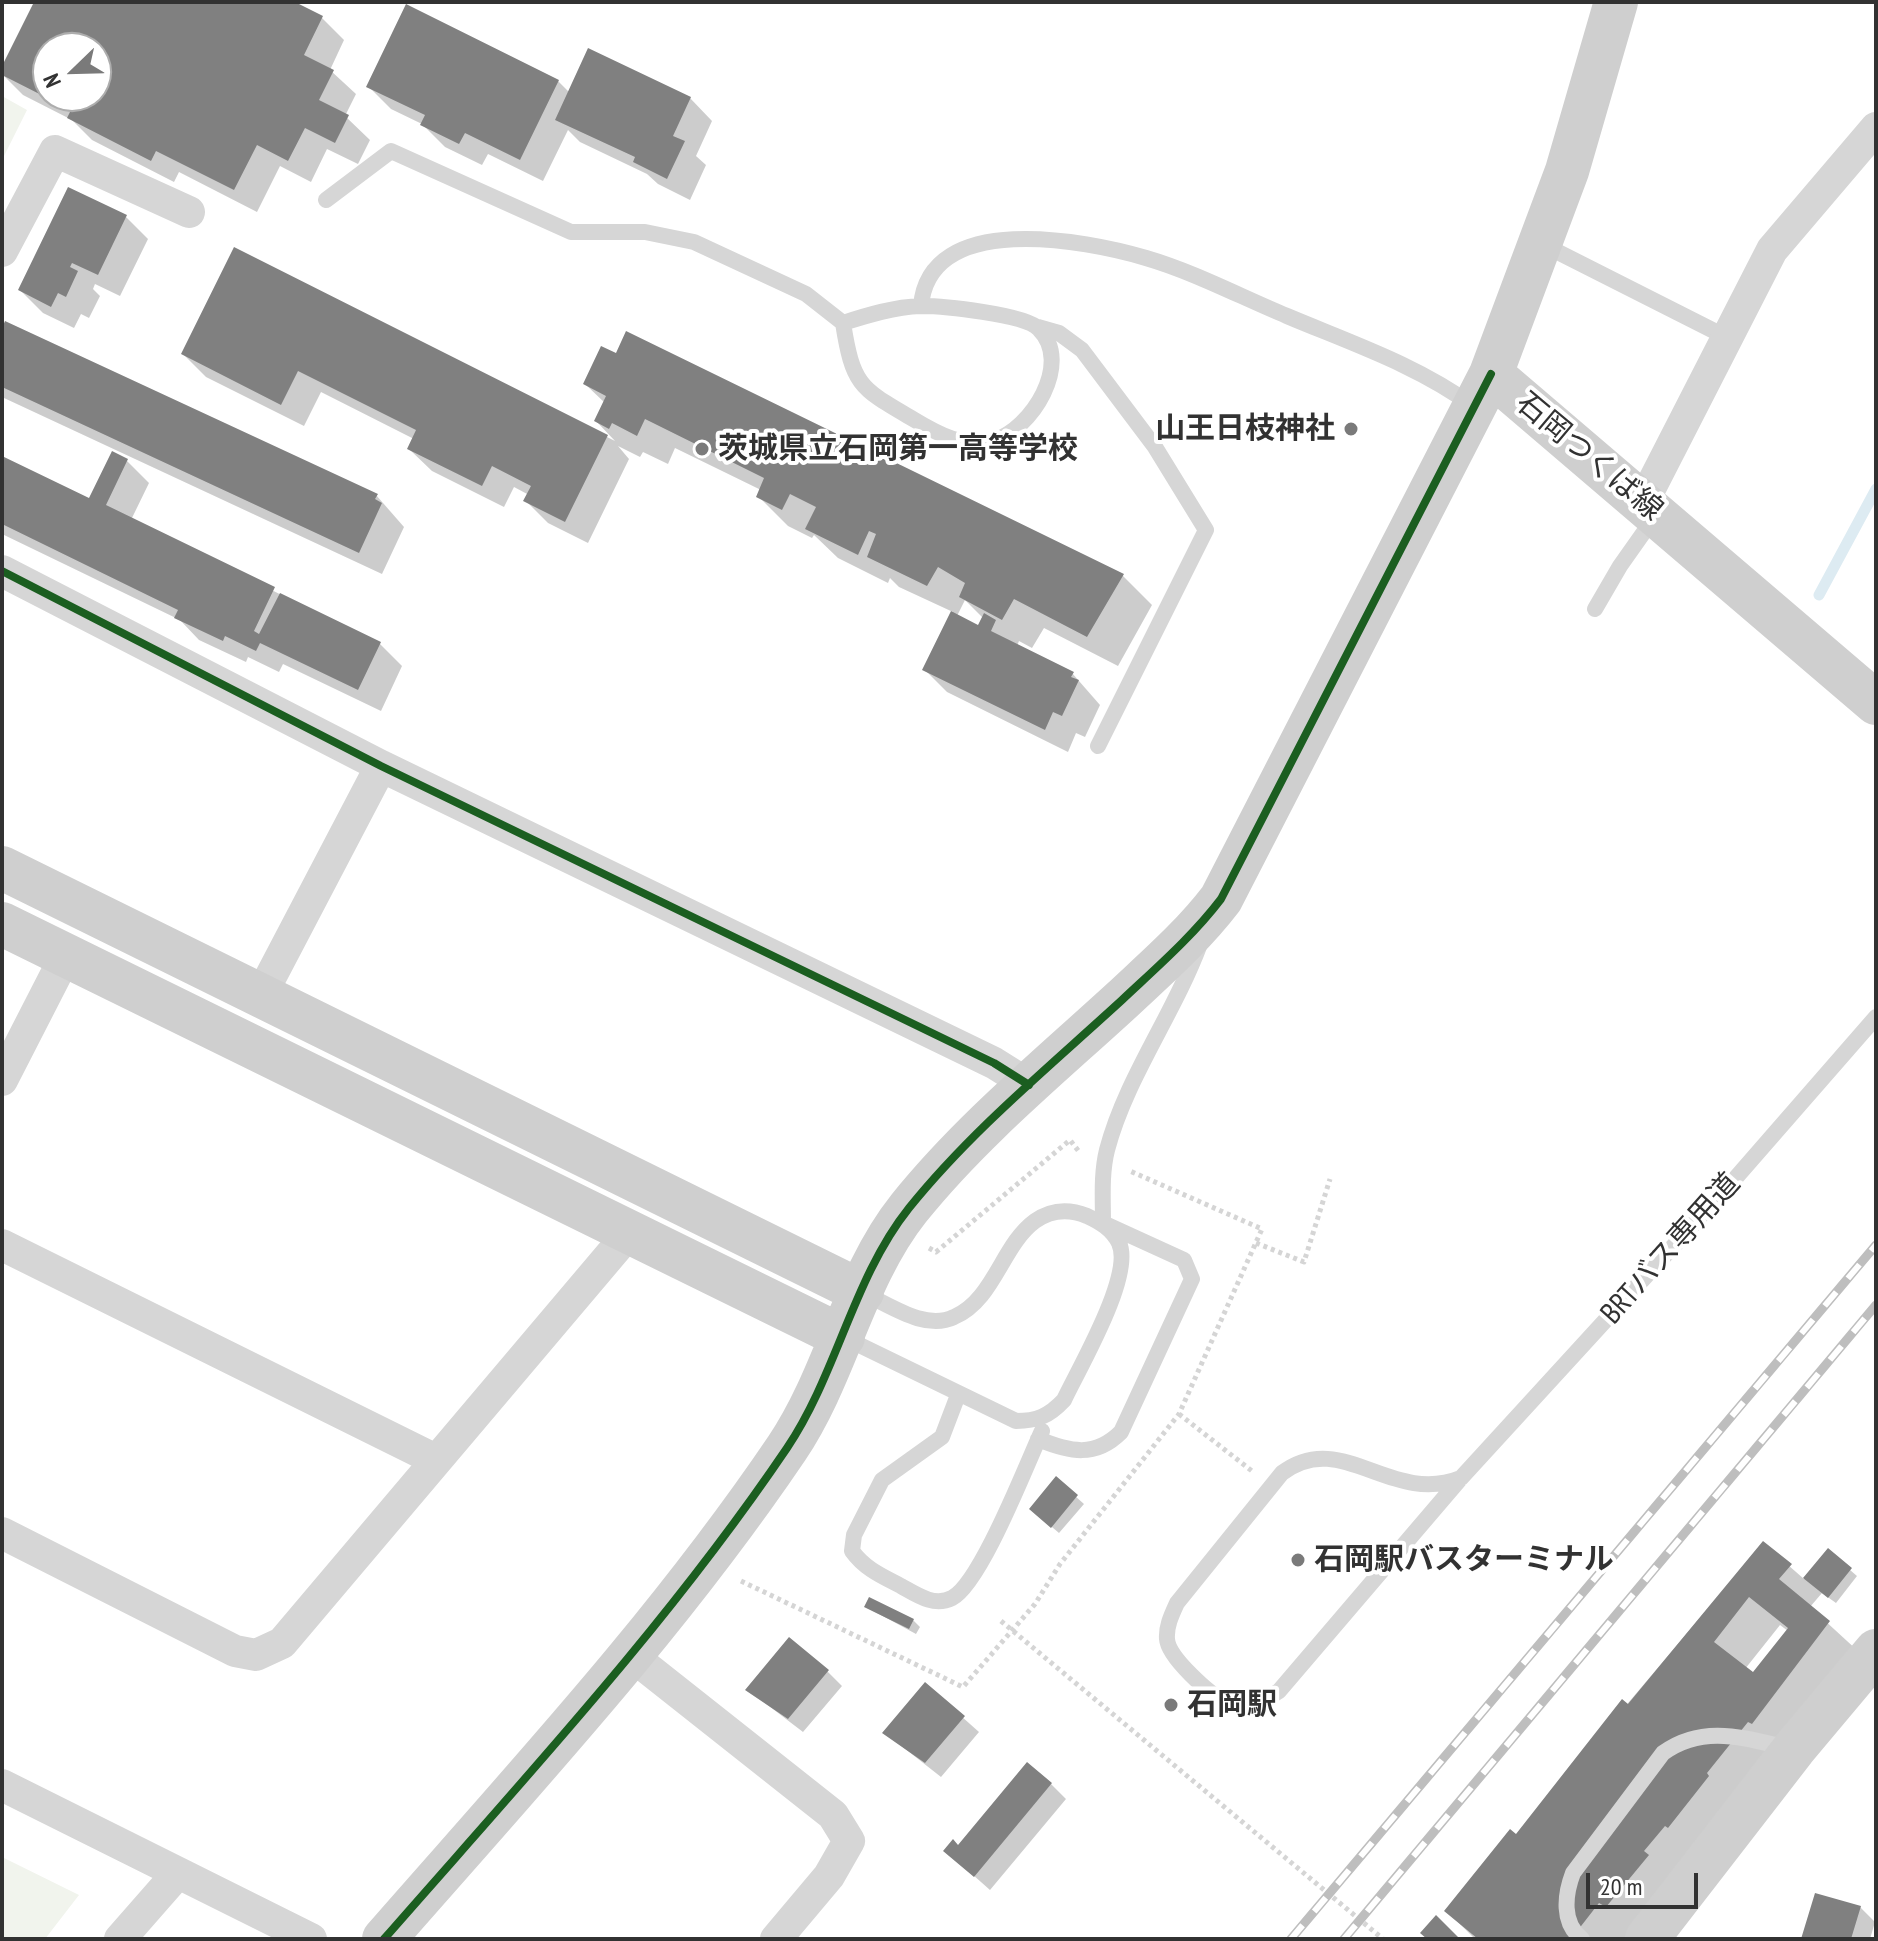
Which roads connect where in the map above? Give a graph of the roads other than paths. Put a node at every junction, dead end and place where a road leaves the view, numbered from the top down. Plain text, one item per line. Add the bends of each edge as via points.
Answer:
1 (1616, 2) edge
2 (1876, 128) edge
3 (326, 200) dead end
4 (189, 212) dead end
5 (1542, 244) junction
6 (2, 251) edge
7 (921, 306) junction
8 (843, 323) junction
9 (1038, 327) junction
10 (1728, 338) junction
11 (1483, 391) junction
12 (1650, 508) junction
13 (2, 571) edge
14 (1595, 609) dead end
15 (1876, 703) edge
16 (1098, 746) dead end
17 (381, 766) junction
18 (2, 868) edge
19 (1214, 909) junction
20 (2, 924) edge
21 (65, 957) junction
22 (260, 997) junction
23 (1876, 1017) edge
24 (2, 1080) edge
25 (1029, 1085) junction
26 (1103, 1223) junction
27 (629, 1233) junction
28 (2, 1245) edge
29 (862, 1292) junction
30 (843, 1337) junction
31 (958, 1395) junction
32 (1050, 1415) junction
33 (1038, 1439) junction
34 (436, 1460) junction
35 (1461, 1478) junction
36 (2, 1533) edge
37 (1876, 1651) edge
38 (632, 1656) junction
39 (1794, 1749) junction
40 (2, 1785) edge
41 (177, 1874) junction
42 (120, 1939) edge
43 (311, 1939) edge
44 (384, 1939) edge
45 (776, 1939) edge
46 (1582, 1939) edge
47 (1647, 1939) edge

1 - 5 street, 石岡つくば線
2 - 10 street via 1772,250
3 - 8 lane via 391,151 571,232 645,232 694,242 806,294
4 - 6 street via 55,151
5 - 10 lane
5 - 11 street, 石岡つくば線
7 - 8 lane
7 - 9 lane via 1011,317
7 - 11 lane via 922,291 961,247 985,240 1089,243 1149,258 1401,364
8 - 9 lane via 849,360 864,390 939,434 968,442 994,441 1032,410 1051,378 1052,350
9 - 16 lane via 1059,333 1082,350 1155,447 1206,530
10 - 12 street
11 - 12 street, 石岡つくば線
11 - 19 street
12 - 14 lane
12 - 15 street, 石岡つくば線
13 - 17 street
17 - 22 street
17 - 25 street via 994,1063
18 - 22 street
19 - 25 street
19 - 26 lane via 1107,1149
20 - 21 street
21 - 24 street
21 - 27 street
22 - 29 street
23 - 35 lane, BRTバス専用道
25 - 29 street via 947,1163 906,1212
26 - 29 lane via 1073,1211 1037,1219 973,1305 953,1318 923,1321
26 - 32 lane via 1120,1244 1122,1269 1064,1400
26 - 33 lane via 1184,1260 1192,1279 1121,1432 1107,1447 1064,1450
27 - 30 street
27 - 34 street
28 - 34 street
29 - 30 street
30 - 31 lane
30 - 38 street via 814,1405 789,1446
31 - 32 lane via 1016,1421
31 - 33 lane via 942,1437 882,1480 854,1535 852,1551 863,1566 931,1602 953,1597 995,1534
32 - 33 lane
34 - 36 street via 282,1643 256,1655 235,1651
35 - 35 lane, BRTバス専用道 via 1443,1485 1417,1485 1340,1460 1318,1456 1296,1463 1271,1486 1177,1603 1167,1641 1174,1659 1225,1702 1261,1703 1279,1691
37 - 39 street
38 - 44 street
38 - 45 street via 833,1815 849,1841 829,1876
39 - 46 lane via 1726,1734 1682,1740 1663,1753 1573,1873 1565,1894 1574,1933
39 - 47 street
40 - 41 street
41 - 42 street
41 - 43 street

